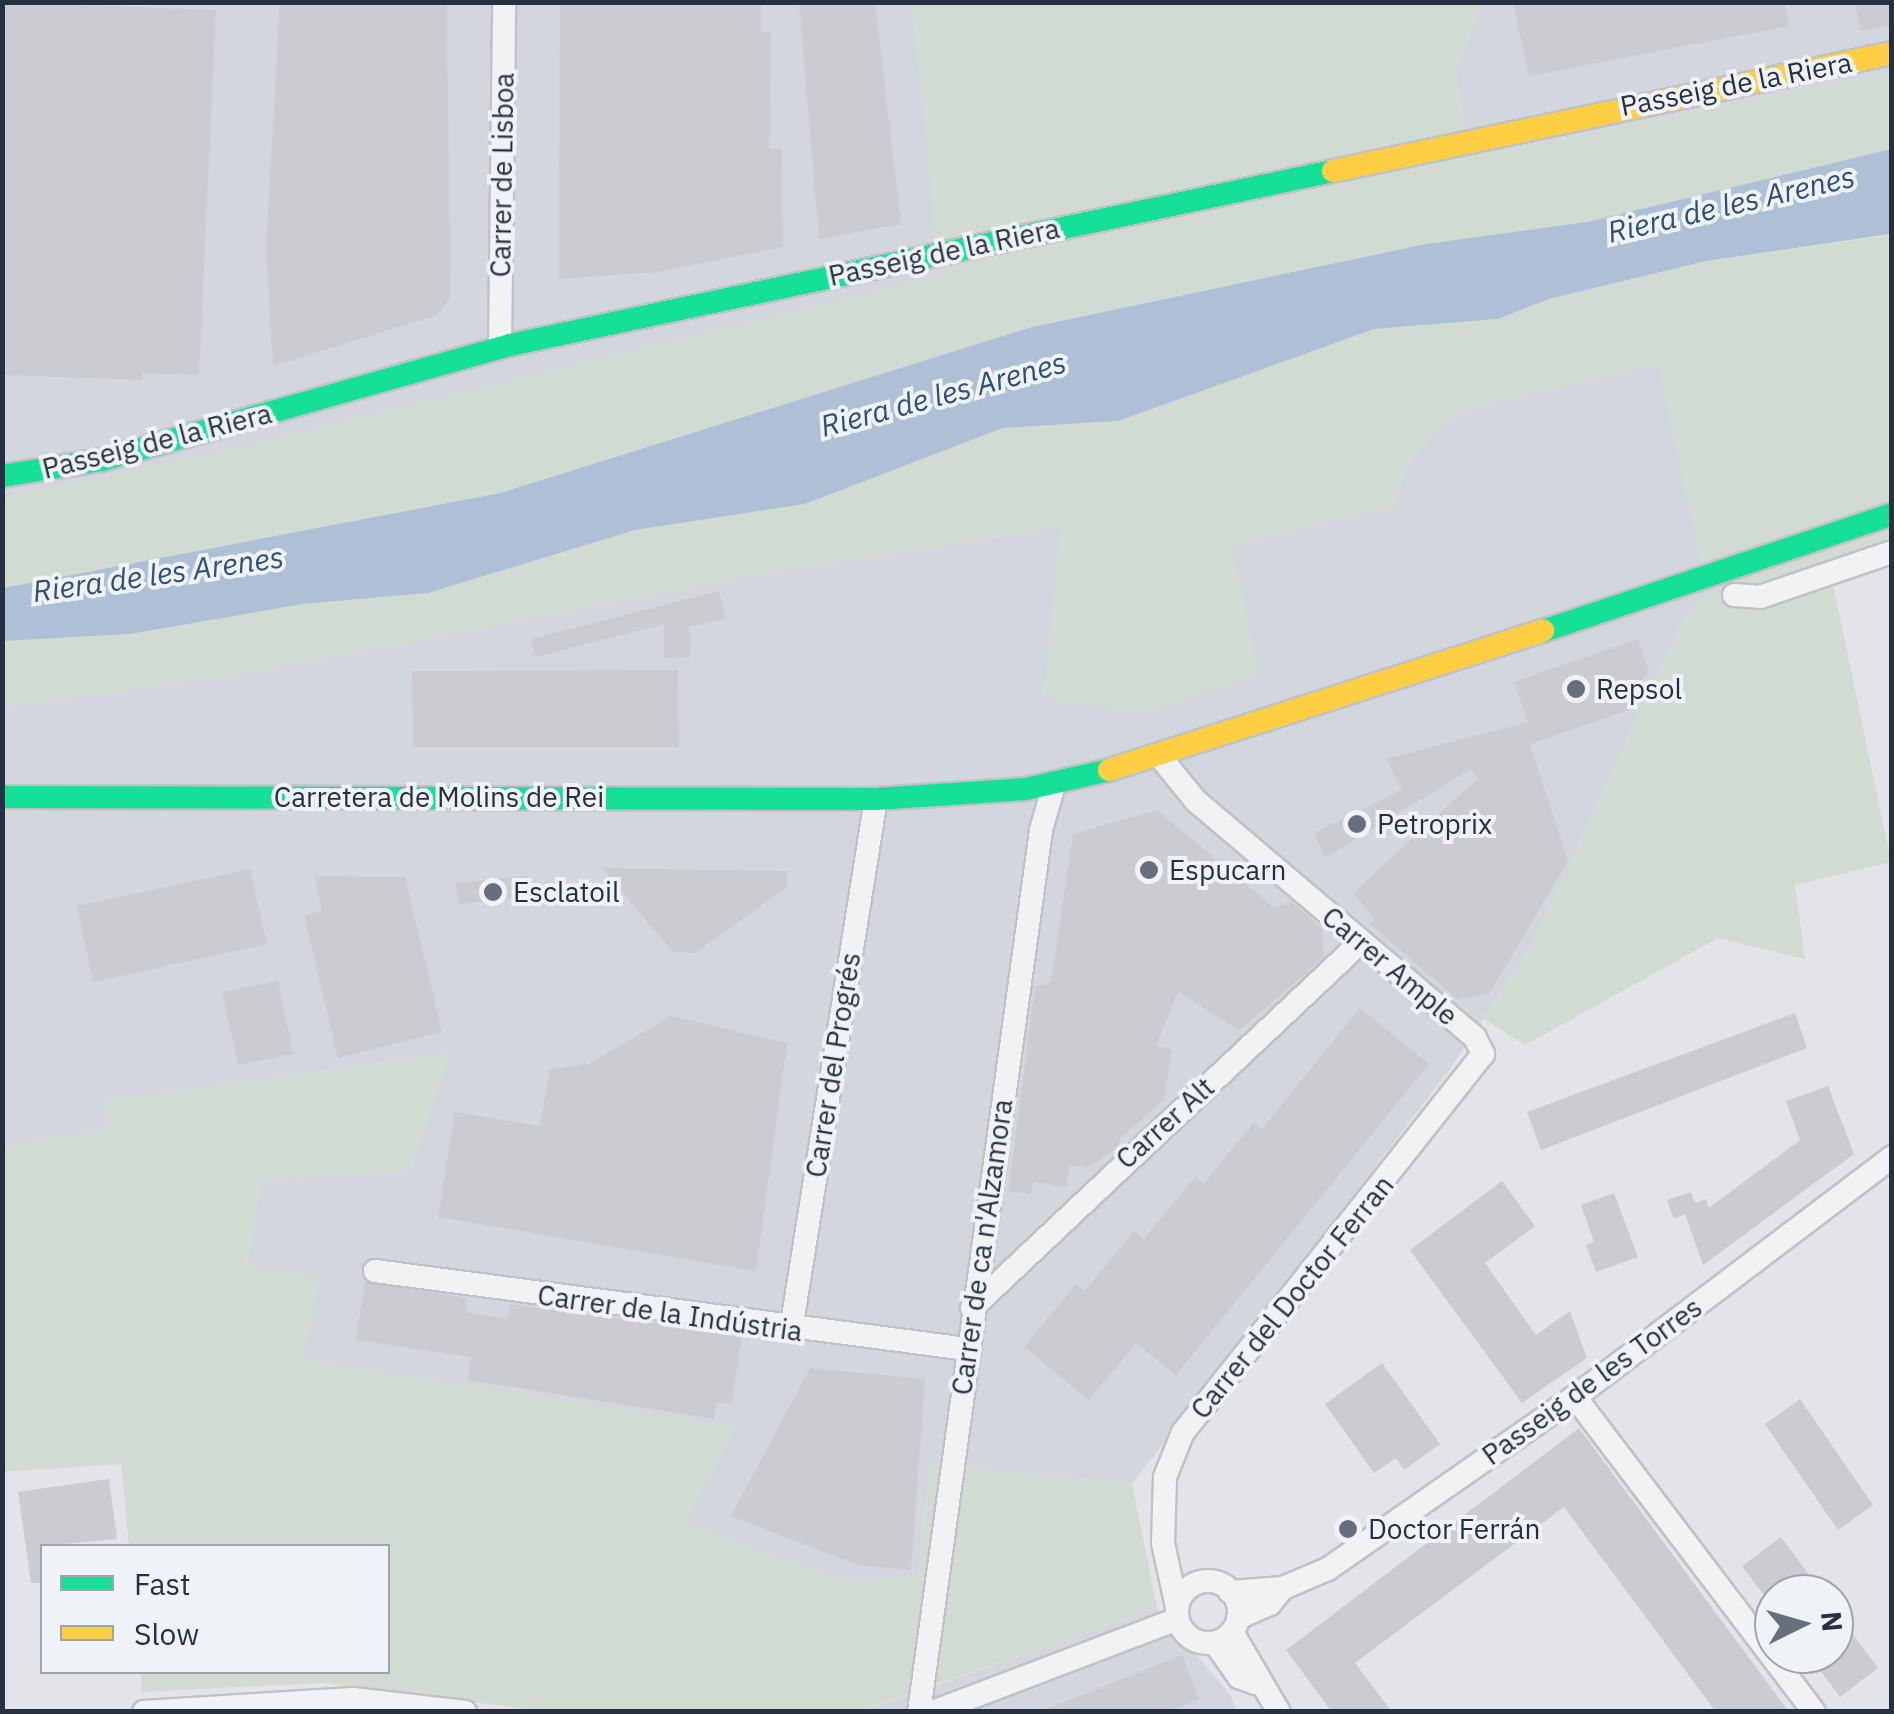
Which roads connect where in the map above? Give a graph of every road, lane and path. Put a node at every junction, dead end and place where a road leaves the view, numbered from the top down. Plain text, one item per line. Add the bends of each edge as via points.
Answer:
1 (504, 2) edge
2 (1892, 53) edge
3 (500, 348) junction
4 (2, 476) edge
5 (1892, 514) edge
6 (1892, 552) edge
7 (1734, 595) dead end
8 (1161, 758) junction
9 (1054, 785) junction
10 (2, 798) edge
11 (876, 799) junction
12 (1361, 942) junction
13 (1483, 1054) joint
14 (1892, 1157) edge
15 (375, 1271) dead end
16 (972, 1308) junction
17 (791, 1330) junction
18 (966, 1349) junction
19 (1575, 1397) junction
20 (1169, 1562) junction
21 (1202, 1582) junction
22 (1283, 1588) junction
23 (1230, 1592) junction
24 (1175, 1623) junction
25 (1228, 1631) junction
26 (144, 1712) edge
27 (465, 1712) edge
28 (919, 1712) edge
29 (933, 1712) edge
30 (1278, 1712) edge
31 (1814, 1712) edge

1 - 3 street, Carrer de Lisboa
2 - 3 main road, Passeig de la Riera
3 - 4 main road, Passeig de la Riera via 101,460
5 - 8 main road, Carretera de Molins de Rei
6 - 7 street via 1760,597
8 - 9 main road, Carretera de Molins de Rei
8 - 12 street, Carrer Ample via 1196,801
9 - 11 main road, Carretera de Molins de Rei
9 - 16 street, Carrer de ca n'Alzamora via 1041,830
10 - 11 main road, Carretera de Molins de Rei
11 - 17 street, Carrer del Progrés
12 - 13 street, Carrer Ample via 1475,1038
12 - 16 street, Carrer Alt
13 - 20 street, Carrer del Doctor Ferran via 1184,1432 1165,1477
14 - 19 street, Passeig de les Torres
15 - 17 street, Carrer de la Indústria
16 - 18 street, Carrer de ca n'Alzamora
17 - 18 street, Carrer de la Indústria
18 - 28 street, Carrer de ca n'Alzamora
19 - 22 street, Passeig de les Torres via 1328,1569
19 - 31 street
20 - 21 street
20 - 24 street, Carrer del Doctor Ferran
21 - 23 street
21 - 24 street
22 - 23 street, Passeig de les Torres
22 - 25 street, Passeig de les Torres
23 - 25 street
24 - 25 street
24 - 29 street
25 - 30 street
26 - 27 street via 353,1698

